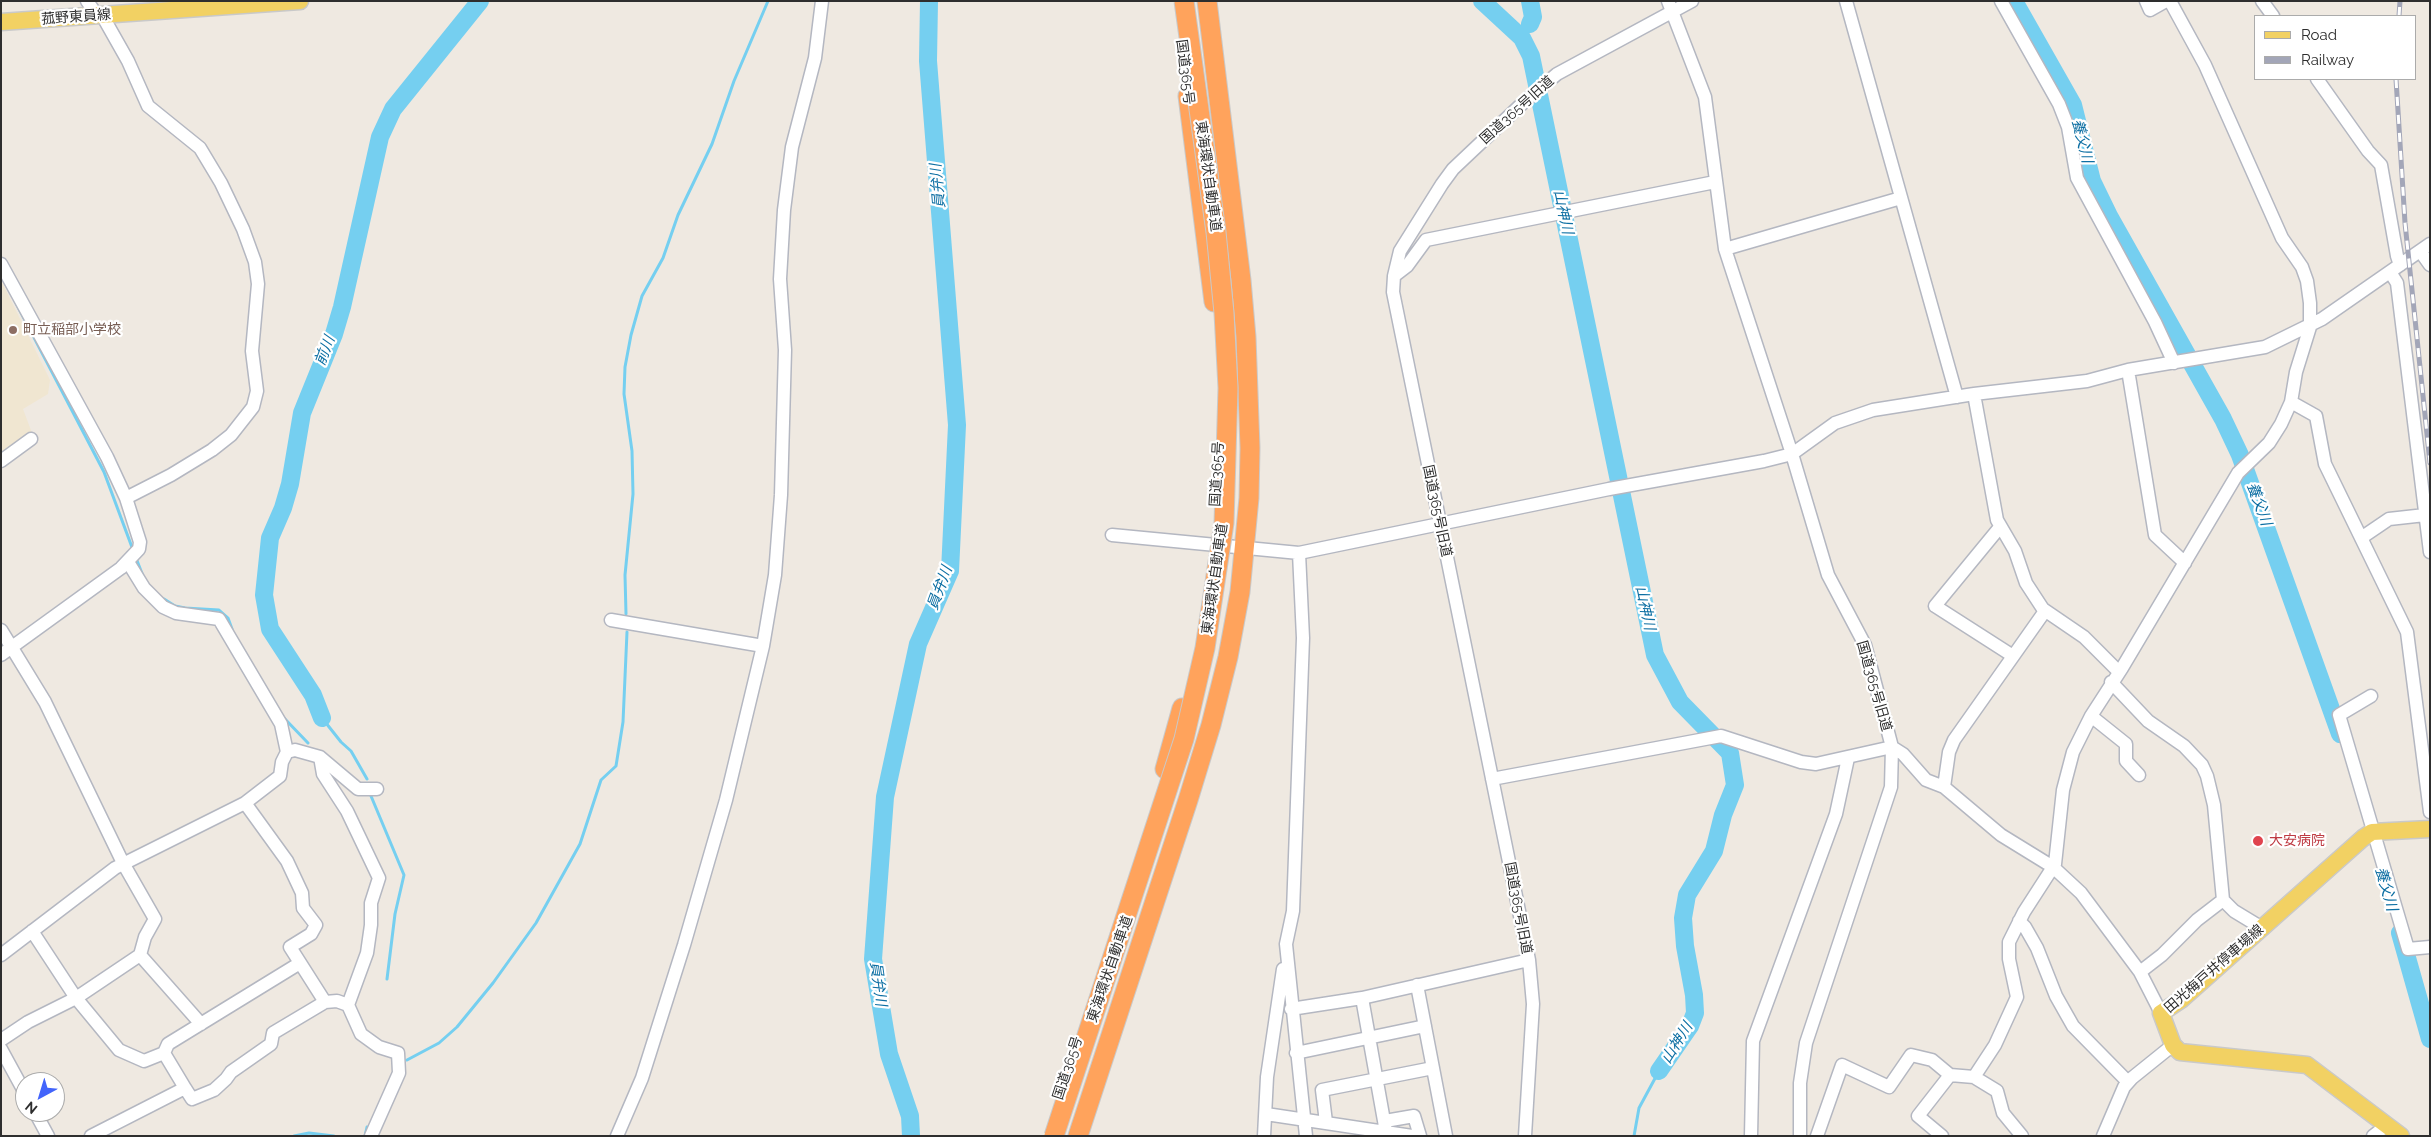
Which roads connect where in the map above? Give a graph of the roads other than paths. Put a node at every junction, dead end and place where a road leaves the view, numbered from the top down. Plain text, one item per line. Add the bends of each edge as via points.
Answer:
1 (87, 1) edge
2 (300, 1) edge
3 (822, 1) edge
4 (1176, 1) edge
5 (1184, 1) edge
6 (1207, 1) edge
7 (1692, 1) edge
8 (1846, 1) edge
9 (2001, 1) edge
10 (2146, 1) edge
11 (2168, 1) edge
12 (2262, 1) edge
13 (1670, 7) edge
14 (99, 15) junction
15 (2272, 15) edge
16 (1, 22) edge
17 (2318, 80) edge
18 (1715, 182) junction
19 (1901, 198) junction
20 (2425, 247) edge
21 (1725, 249) junction
22 (1, 264) edge
23 (2430, 266) edge
24 (2395, 268) junction
25 (1394, 276) junction
26 (2310, 327) junction
27 (2177, 363) junction
28 (2128, 370) junction
29 (1974, 394) junction
30 (1957, 397) junction
31 (2291, 402) junction
32 (31, 439) dead end
33 (1792, 454) junction
34 (1, 461) edge
35 (126, 498) junction
36 (2425, 515) junction
37 (1440, 524) junction
38 (2000, 526) junction
39 (1112, 535) dead end
40 (2361, 538) junction
41 (1212, 546) junction
42 (1245, 549) junction
43 (2430, 552) edge
44 (1299, 553) junction
45 (133, 556) junction
46 (2185, 563) junction
47 (2045, 611) junction
48 (611, 620) dead end
49 (1, 630) edge
50 (763, 646) junction
51 (12, 647) junction
52 (1, 655) edge
53 (2013, 656) junction
54 (2115, 677) junction
55 (2371, 696) dead end
56 (2091, 716) junction
57 (1892, 747) junction
58 (287, 752) junction
59 (320, 757) junction
60 (1848, 758) junction
61 (2139, 775) dead end
62 (1492, 779) junction
63 (1944, 787) junction
64 (376, 788) dead end
65 (245, 803) junction
66 (2430, 810) edge
67 (2430, 829) edge
68 (2370, 834) junction
69 (123, 863) junction
70 (2052, 868) junction
71 (2223, 900) junction
72 (2019, 920) junction
73 (2262, 928) junction
74 (32, 931) junction
75 (1286, 944) junction
76 (2430, 947) edge
77 (1, 955) edge
78 (140, 955) junction
79 (1529, 960) junction
80 (300, 963) junction
81 (2140, 972) junction
82 (1417, 985) junction
83 (76, 998) junction
84 (1362, 998) junction
85 (325, 1002) junction
86 (348, 1005) junction
87 (1291, 1009) junction
88 (2161, 1013) junction
89 (201, 1024) junction
90 (1425, 1026) junction
91 (1369, 1038) junction
92 (1, 1040) edge
93 (2173, 1045) junction
94 (1, 1049) edge
95 (164, 1053) junction
96 (1296, 1053) junction
97 (1433, 1068) junction
98 (15, 1075) edge
99 (1950, 1075) junction
100 (1974, 1077) junction
101 (1377, 1079) junction
102 (2128, 1082) junction
103 (185, 1088) junction
104 (1266, 1114) junction
105 (1305, 1119) junction
106 (41, 1122) edge
107 (1326, 1122) junction
108 (1386, 1126) junction
109 (2386, 1126) junction
110 (48, 1136) edge
111 (91, 1136) edge
112 (371, 1136) edge
113 (617, 1136) edge
114 (1045, 1136) edge
115 (1054, 1136) edge
116 (1078, 1136) edge
117 (1264, 1136) edge
118 (1306, 1136) edge
119 (1412, 1136) edge
120 (1420, 1136) edge
121 (1446, 1136) edge
122 (1525, 1136) edge
123 (1751, 1136) edge
124 (1800, 1136) edge
125 (1817, 1136) edge
126 (1942, 1136) edge
127 (2022, 1136) edge
128 (2103, 1136) edge
129 (2373, 1136) edge
130 (2400, 1136) edge

1 - 14 street
2 - 14 main road, 菰野東員線
3 - 50 street via 816,58 792,147 784,210 780,279 785,350 781,495 775,575
4 - 41 highway, 国道365号 via 1218,350 1219,458
5 - 115 highway, 東海環状自動車道, bridge via 1224,313 1228,397 1224,523 1205,648 1184,740
6 - 42 highway via 1245,328 1250,448
7 - 13 street
8 - 19 street
9 - 27 street via 2060,104 2078,178
10 - 11 street via 2150,10
11 - 26 street via 2206,65 2282,238 2302,267 2310,303
12 - 15 street
13 - 18 street, 国道365号旧道 via 1705,97
13 - 25 street, 国道365号旧道 via 1557,74 1474,149 1430,200 1400,251
14 - 16 main road, 菰野東員線
14 - 35 street via 128,61 148,106 200,148 221,183 243,229 255,262 258,284 252,351 257,391 253,407 231,435 212,450
17 - 24 street via 2381,165 2397,256
18 - 21 street, 国道365号旧道
18 - 25 street via 1426,240 1407,266
19 - 21 street
19 - 30 street
20 - 23 street
20 - 24 street
21 - 33 street, 国道365号旧道
22 - 35 street via 108,456
24 - 26 street
24 - 36 street
25 - 37 street, 国道365号旧道 via 1393,292
26 - 27 street via 2265,347
26 - 31 street via 2296,372
27 - 28 street
28 - 29 street via 2087,381
28 - 46 street via 2155,535
29 - 30 street
29 - 38 street
30 - 33 street via 1847,417 1820,432
31 - 40 street via 2316,416 2325,464
31 - 46 street via 2269,443 2238,473
32 - 34 street
33 - 37 street
33 - 57 street, 国道365号旧道 via 1828,575 1864,645
35 - 45 street via 140,542
36 - 40 street via 2389,519
36 - 43 street
37 - 44 street
37 - 62 street, 国道365号旧道
38 - 47 street via 2015,552 2026,583
38 - 53 street via 1935,606
39 - 41 street
40 - 66 street via 2407,632
41 - 42 street
41 - 114 highway, 国道365号 via 1200,631 1179,724
42 - 44 street
42 - 116 highway via 1228,656 1211,725
44 - 75 street via 1302,663 1294,902
45 - 51 street
45 - 58 street via 144,588 163,607 219,619 281,724
46 - 54 street
47 - 53 street
47 - 54 street via 2084,637
48 - 50 street
49 - 51 street
50 - 113 street via 726,800 684,945 642,1078
51 - 52 street
51 - 69 street via 45,702
53 - 63 street via 1954,740
54 - 56 street
54 - 71 street via 2148,721 2184,746 2202,765 2214,805
55 - 68 street via 2339,715
56 - 61 street via 2126,744 2126,761
56 - 70 street via 2065,778
57 - 60 street
57 - 63 street via 1903,754 1926,780
57 - 124 street, 国道365号旧道 via 1891,787 1806,1043 1800,1083
58 - 59 street via 301,750
58 - 65 street via 280,776
59 - 64 street via 358,789
59 - 86 street via 323,774 342,802 379,878 371,903 367,953
60 - 62 street via 1816,764 1801,762 1715,737
60 - 123 street via 1836,814 1753,1041
62 - 79 street, 国道365号旧道
63 - 70 street via 2000,835
65 - 69 street
65 - 80 street via 287,862 302,893 303,908 316,925 311,934 290,947
67 - 68 main road
68 - 73 main road, 田光梅戸井停車場線
68 - 76 street via 2408,949
69 - 74 street
69 - 78 street via 155,919
70 - 72 street
70 - 81 street via 2092,906
71 - 73 street
71 - 81 street
72 - 100 street via 2008,952 2017,997 1995,1045
72 - 102 street via 2037,948 2056,996 2073,1026
73 - 88 main road, 田光梅戸井停車場線 via 2182,999
74 - 77 street
74 - 83 street
75 - 87 street
75 - 104 street via 1267,1077
78 - 83 street
78 - 89 street
79 - 82 street
79 - 122 street, 国道365号旧道 via 1533,1004
80 - 85 street
80 - 89 street
81 - 88 street
82 - 84 street
82 - 90 street
83 - 92 street via 28,1022
83 - 95 street via 119,1050 144,1061
84 - 87 street
84 - 91 street
85 - 86 street via 337,1001
85 - 103 street via 273,1034 271,1044 231,1072 214,1090 192,1099
86 - 112 street via 361,1034 379,1047 398,1053 399,1073
87 - 96 street
88 - 93 main road, 田光梅戸井停車場線
89 - 95 street via 168,1044
90 - 91 street
90 - 97 street
91 - 96 street
91 - 101 street
93 - 102 street
93 - 109 main road via 2180,1052 2307,1065
94 - 98 street
95 - 103 street
96 - 105 street
97 - 101 street
97 - 121 street
99 - 100 street
99 - 125 street via 1932,1060 1911,1055 1889,1086 1842,1065
99 - 126 street via 1918,1116
100 - 127 street via 1997,1091 2003,1112
101 - 107 street via 1322,1090
101 - 108 street
102 - 128 street
103 - 111 street
104 - 105 street
104 - 117 street
105 - 107 street
105 - 118 street
106 - 110 street
107 - 108 street
108 - 119 street
108 - 120 street via 1414,1116
109 - 129 street
109 - 130 main road

